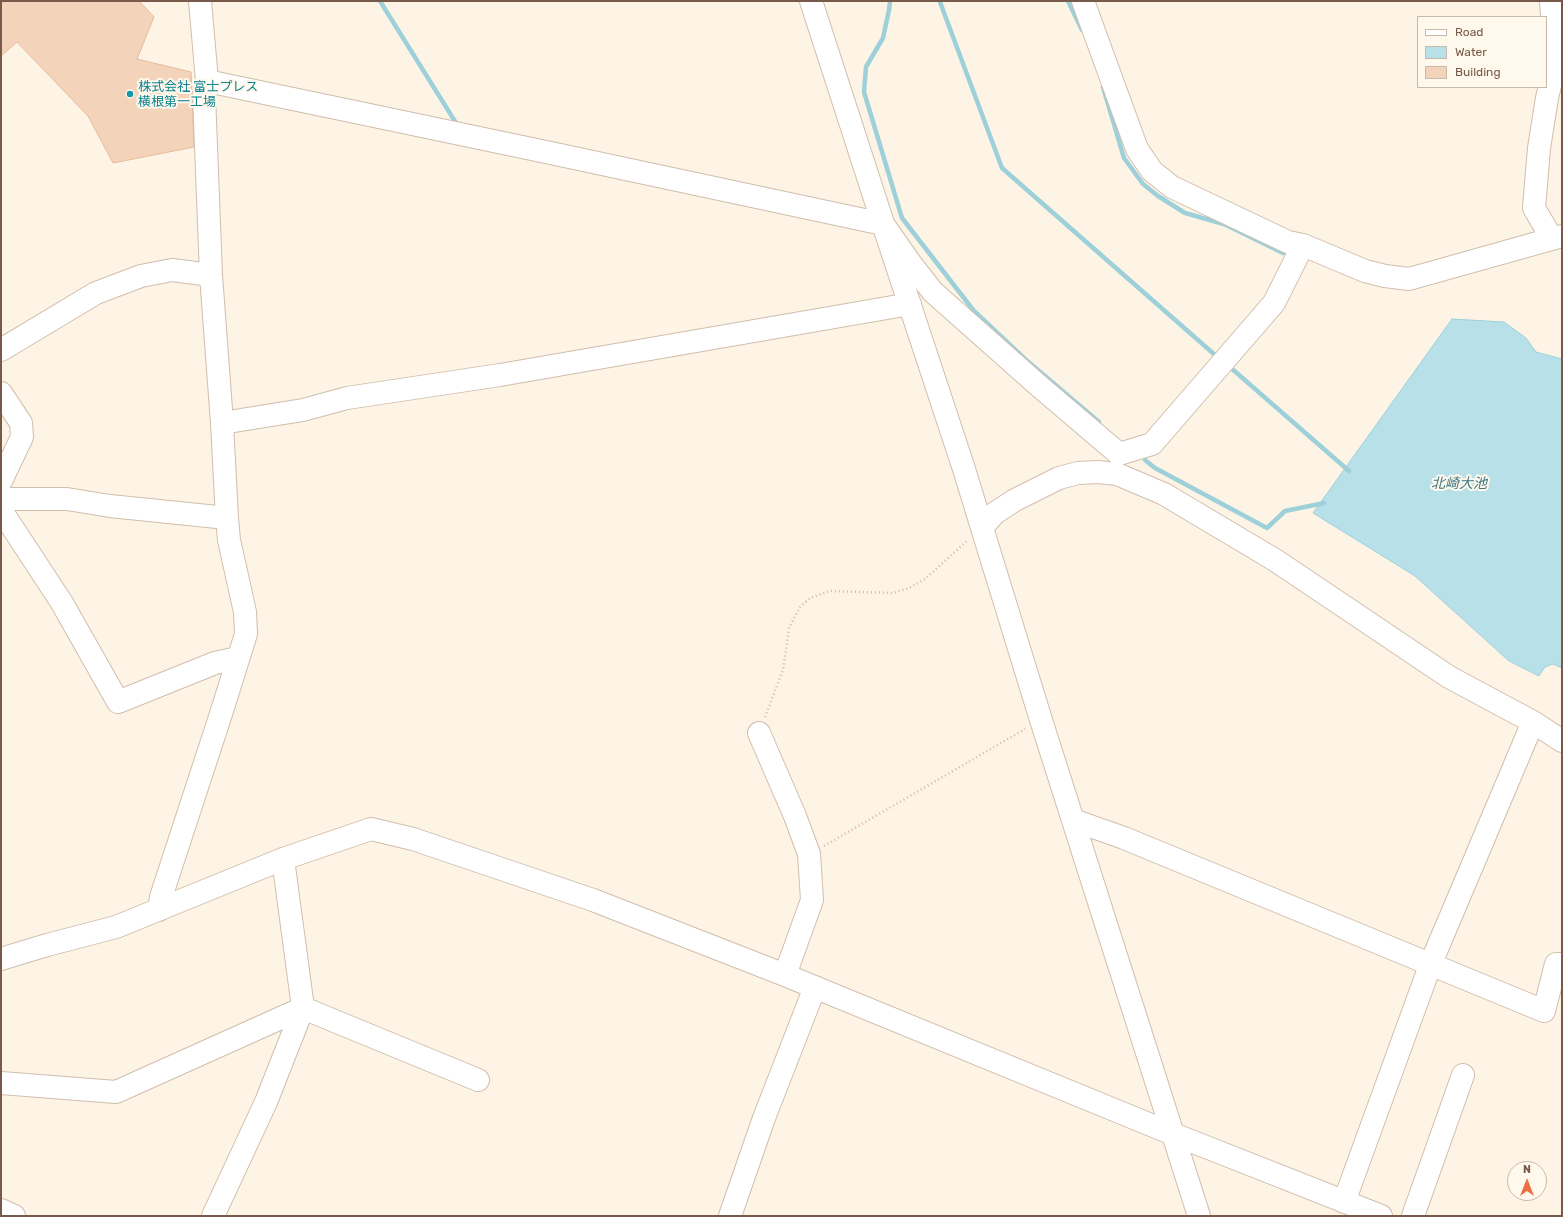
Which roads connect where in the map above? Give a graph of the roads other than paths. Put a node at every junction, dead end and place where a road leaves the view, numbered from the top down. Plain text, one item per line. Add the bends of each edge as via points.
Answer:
1 (200, 1) edge
2 (811, 1) edge
3 (1083, 1) edge
4 (1551, 1) edge
5 (207, 82) junction
6 (883, 224) junction
7 (1557, 238) edge
8 (1303, 245) junction
9 (211, 274) junction
10 (910, 304) junction
11 (1, 350) edge
12 (1, 393) edge
13 (222, 423) junction
14 (1118, 464) junction
15 (1, 480) edge
16 (1, 499) edge
17 (1, 510) edge
18 (227, 518) junction
19 (983, 526) junction
20 (238, 658) junction
21 (1533, 722) junction
22 (759, 732) road end
23 (1562, 742) edge
24 (1073, 820) junction
25 (283, 859) junction
26 (159, 910) junction
27 (1, 959) edge
28 (1431, 963) junction
29 (1562, 964) edge
30 (786, 974) junction
31 (815, 987) junction
32 (303, 1008) junction
33 (1463, 1075) dead end
34 (478, 1080) dead end
35 (1, 1083) edge
36 (1173, 1134) junction
37 (1344, 1202) junction
38 (1, 1210) edge
39 (14, 1216) edge
40 (213, 1216) edge
41 (730, 1216) edge
42 (1199, 1216) edge
43 (1381, 1216) edge
44 (1413, 1216) edge

1 - 5 street
2 - 6 street
3 - 8 street via 1137,149 1152,171 1172,187 1288,242
4 - 7 street via 1555,64 1539,148 1534,208
5 - 6 street
5 - 9 street via 204,95
6 - 10 street
6 - 14 street via 933,292 1039,386
7 - 8 street via 1409,279 1365,271
8 - 14 street via 1274,303 1152,444
9 - 11 street via 172,270 140,276 96,293
9 - 13 street
10 - 13 street via 500,375 346,398 303,410
10 - 19 street
12 - 15 street via 21,423 22,437
13 - 18 street
14 - 19 street via 1098,472 1078,473 1059,478 1015,500 995,513
14 - 21 street via 1275,560 1450,677
16 - 18 street via 67,499
17 - 20 street via 62,603 118,702 215,663
18 - 20 street via 229,540 245,612 246,634
19 - 24 street
20 - 26 street
21 - 23 street
21 - 28 street
22 - 30 street via 810,854 812,900
24 - 28 street via 1124,838
24 - 36 street
25 - 26 street
25 - 30 street via 371,829 414,839 593,900
25 - 32 street
26 - 27 street via 116,927
28 - 29 street via 1544,1011 1556,964
28 - 37 street
30 - 31 street
31 - 36 street
31 - 41 street via 764,1118
32 - 34 street
32 - 35 street via 116,1092
32 - 40 street via 266,1102
33 - 44 street
36 - 37 street
36 - 42 street
37 - 43 street
38 - 39 street

